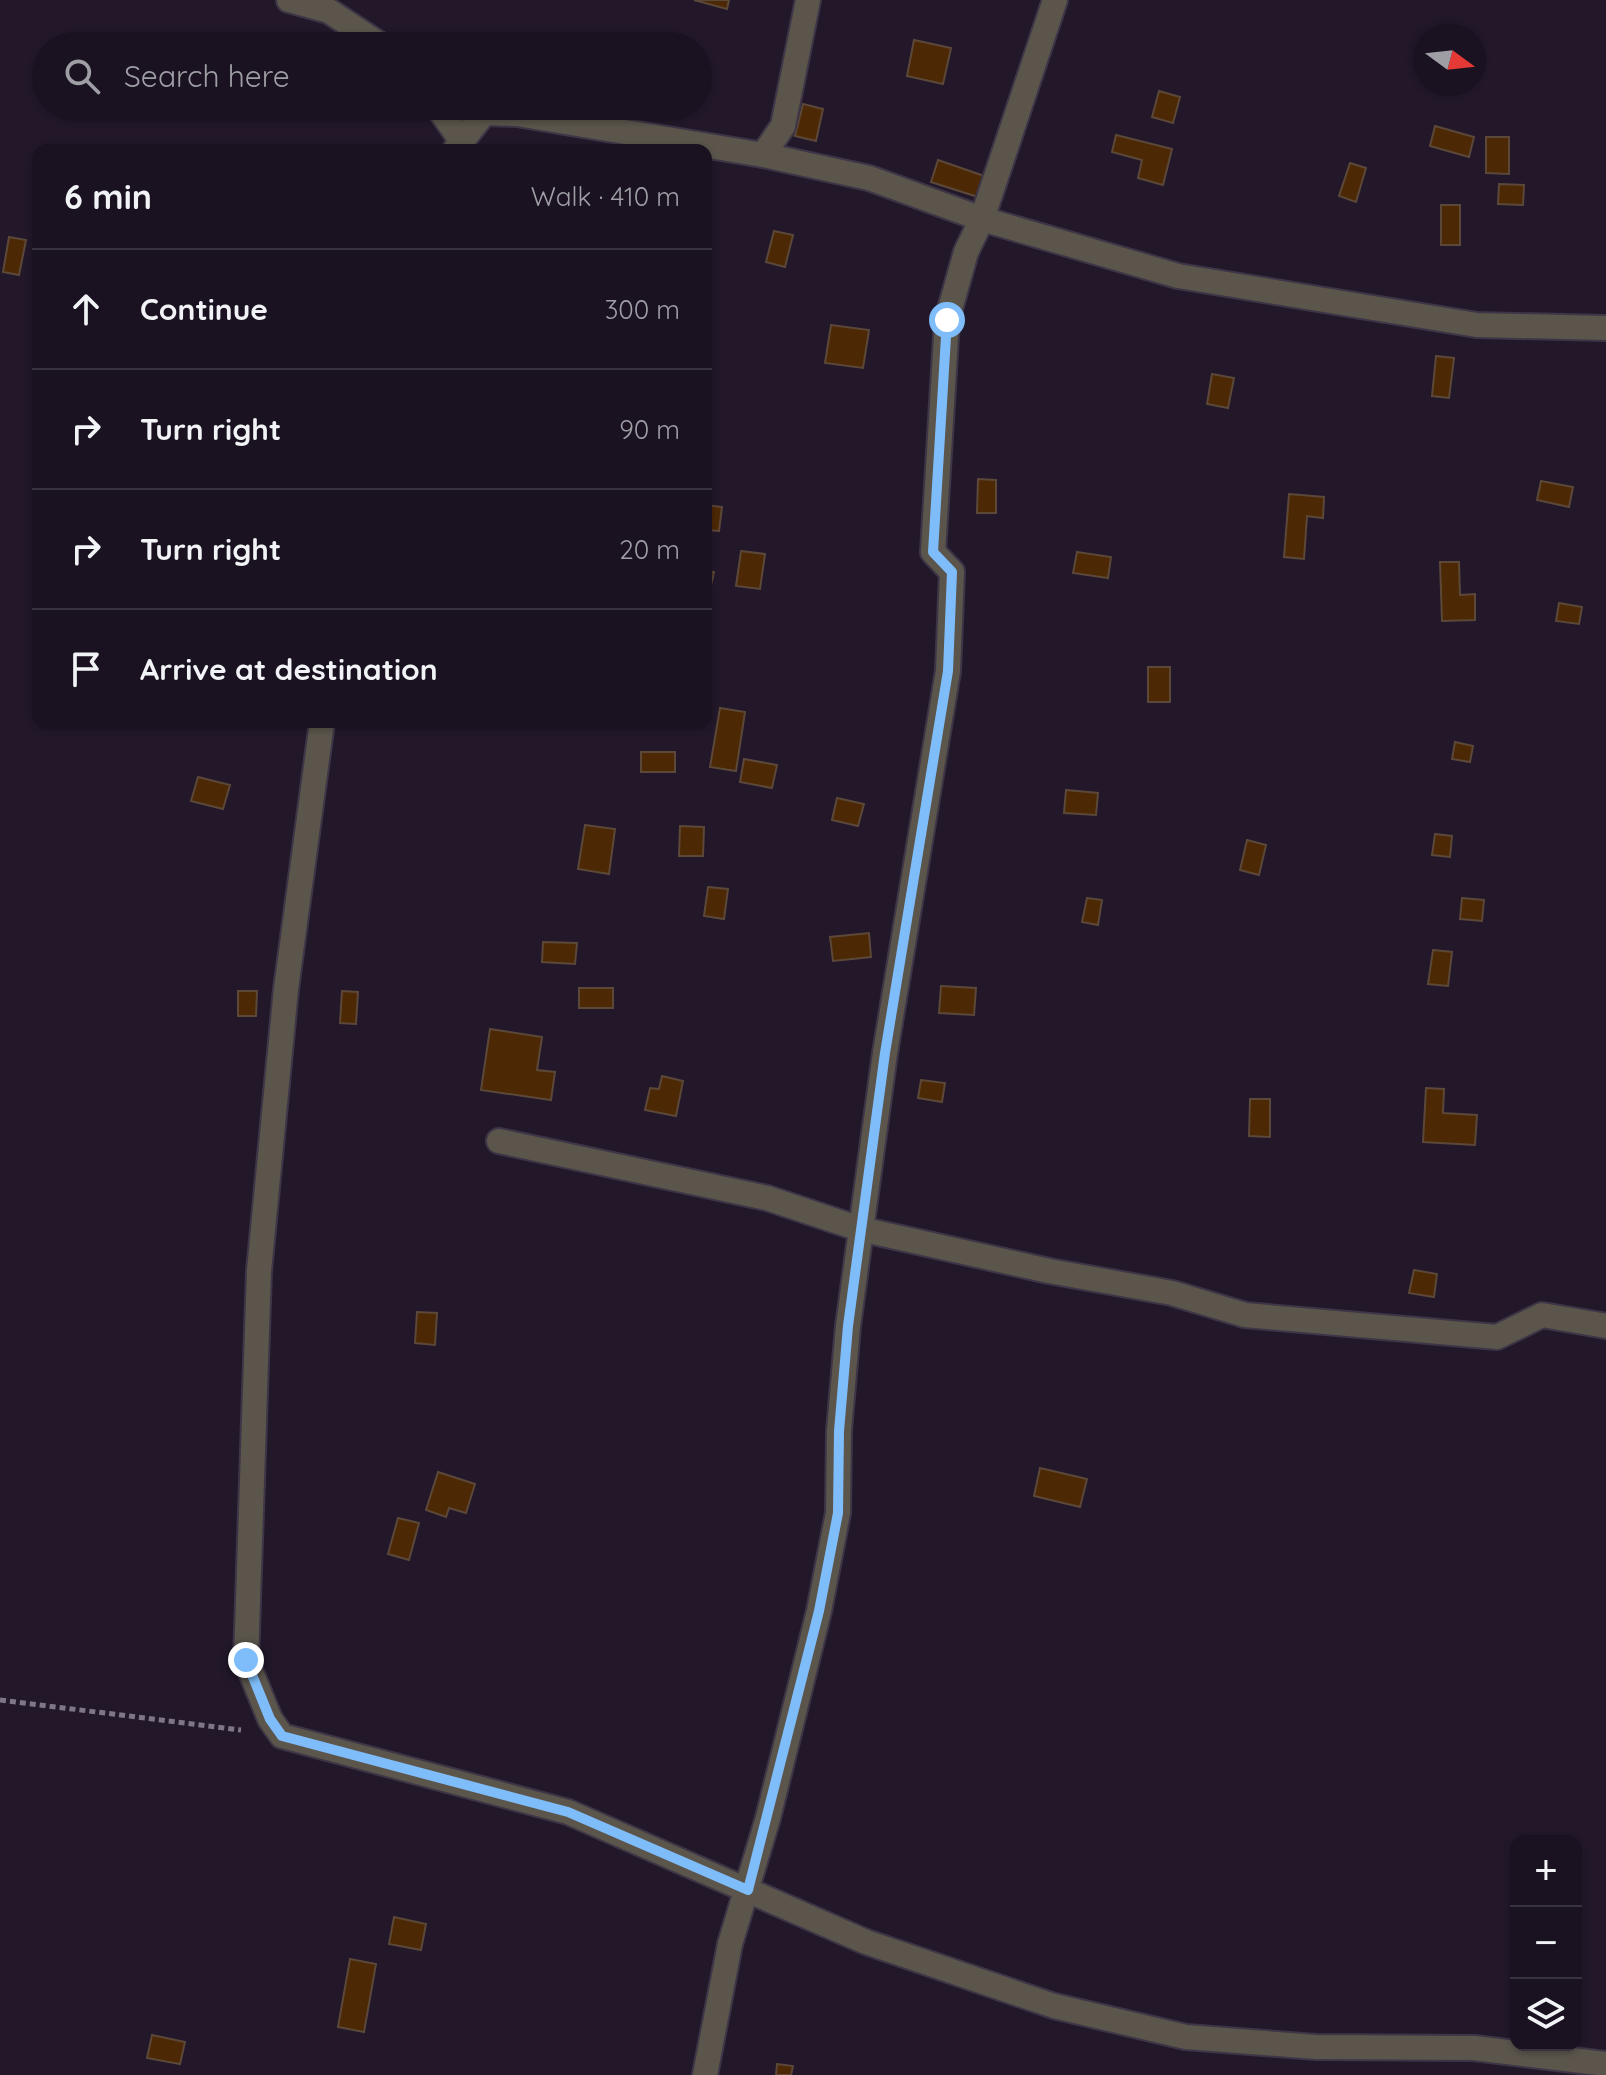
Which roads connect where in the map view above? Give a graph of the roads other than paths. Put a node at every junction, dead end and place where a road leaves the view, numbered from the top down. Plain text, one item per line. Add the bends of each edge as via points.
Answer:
1 (289, 0) edge
2 (808, 0) edge
3 (1055, 0) edge
4 (361, 32) edge
5 (445, 120) edge
6 (478, 120) edge
7 (553, 120) edge
8 (457, 144) edge
9 (459, 144) edge
10 (697, 144) edge
11 (712, 146) edge
12 (763, 155) junction
13 (982, 219) junction
14 (1606, 328) edge
15 (321, 728) edge
16 (499, 1141) dead end
17 (860, 1229) junction
18 (1606, 1326) edge
19 (748, 1890) junction
20 (1606, 2064) edge
21 (705, 2075) edge

1 - 4 street via 329,11
2 - 12 street via 783,126
3 - 13 street
5 - 8 street
6 - 9 street
7 - 10 street
11 - 12 street
12 - 13 street via 869,178
13 - 14 street via 1178,276 1477,325
13 - 17 street via 966,252 947,320 933,552 952,572 948,671
15 - 19 street via 286,989 259,1271 246,1660 282,1736 568,1812
16 - 17 street via 767,1198
17 - 18 street via 1172,1293 1245,1315 1497,1337 1542,1315
17 - 19 street via 839,1431 838,1513 819,1611
19 - 20 street via 866,1942 1054,2006 1186,2037 1316,2047 1474,2048
19 - 21 street via 730,1944

